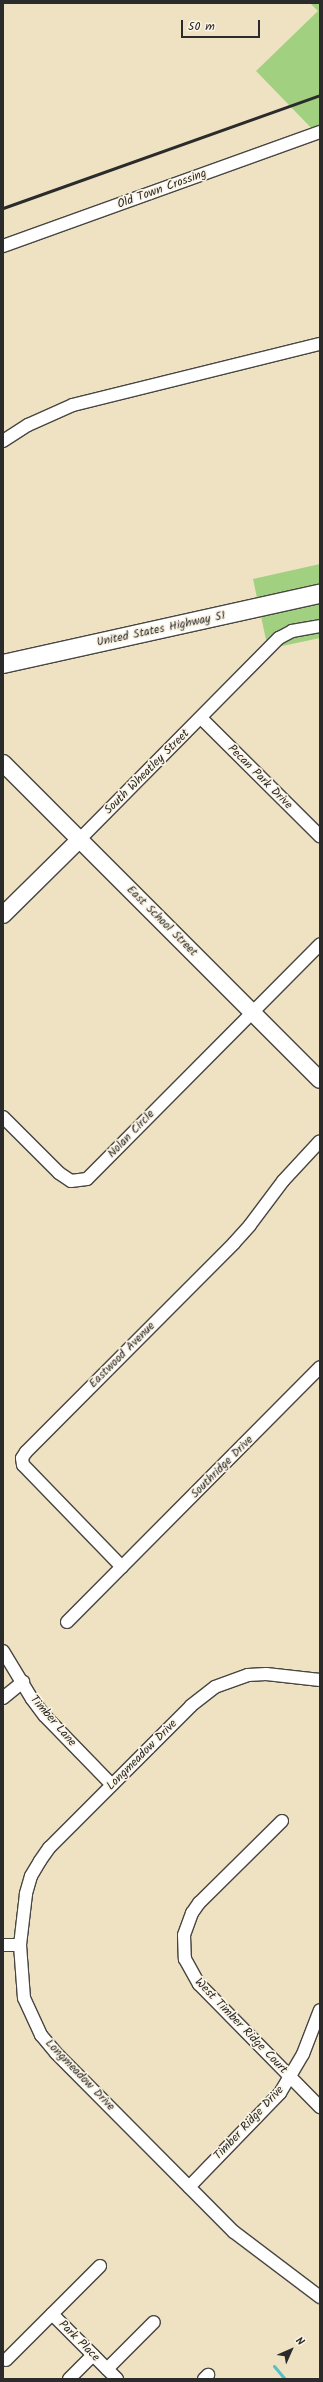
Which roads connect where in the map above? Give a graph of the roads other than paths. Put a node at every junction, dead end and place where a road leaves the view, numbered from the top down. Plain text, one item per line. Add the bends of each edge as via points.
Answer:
1 (320, 132) edge
2 (3, 246) edge
3 (320, 344) edge
4 (3, 441) edge
5 (320, 594) edge
6 (320, 626) edge
7 (3, 664) edge
8 (201, 718) junction
9 (3, 763) edge
10 (320, 836) edge
11 (80, 839) junction
12 (3, 916) edge
13 (320, 944) edge
14 (252, 1011) junction
15 (320, 1080) edge
16 (3, 1117) edge
17 (320, 1141) edge
18 (320, 1367) edge
19 (122, 1567) junction
20 (67, 1622) dead end
21 (3, 1651) edge
22 (320, 1680) edge
23 (23, 1682) junction
24 (3, 1698) edge
25 (112, 1784) junction
26 (282, 1821) dead end
27 (3, 1945) edge
28 (20, 1945) junction
29 (320, 2010) edge
30 (290, 2078) junction
31 (320, 2107) edge
32 (189, 2187) junction
33 (100, 2266) dead end
34 (320, 2297) edge
35 (52, 2314) junction
36 (154, 2322) dead end
37 (92, 2355) junction
38 (6, 2360) dead end
39 (106, 2369) junction
40 (69, 2379) edge
41 (117, 2379) edge

1 - 2 street, Old Town Crossing
3 - 4 street via 73,405 28,425
5 - 7 main road, United States Highway 51
6 - 8 street, South Wheatley Street via 292,631 279,638
8 - 10 street, Pecan Park Drive
8 - 11 street, South Wheatley Street
9 - 11 street, East School Street
11 - 12 street, South Wheatley Street
11 - 14 street, East School Street
13 - 14 street
14 - 15 street, East School Street
14 - 16 street, Nolan Circle via 87,1179 71,1181 59,1173
17 - 19 street, Eastwood Avenue via 283,1181 234,1243 22,1458 23,1465
18 - 19 street, Southridge Drive
19 - 20 street, Southridge Drive
21 - 23 street, Timber Lane
22 - 25 street, Longmeadow Drive via 266,1674 248,1675 215,1687 191,1706
23 - 24 street
23 - 25 street, Timber Lane via 49,1720
25 - 28 street, Longmeadow Drive via 40,1861 31,1876 26,1894
26 - 30 street, West Timber Ridge Court via 199,1903 186,1924 184,1947 190,1972 199,1984
27 - 28 street
28 - 32 street, Longmeadow Drive via 24,1998 42,2035
29 - 30 street, Timber Ridge Drive
30 - 31 street, West Timber Ridge Court
30 - 32 street, Timber Ridge Drive via 262,2113
32 - 34 street, Longmeadow Drive via 234,2232
33 - 35 street, Park Place
35 - 37 street, Park Place
35 - 38 street, Park Place
36 - 39 street, Park Place
37 - 39 street, Park Place
37 - 40 street
39 - 41 street, Park Place

